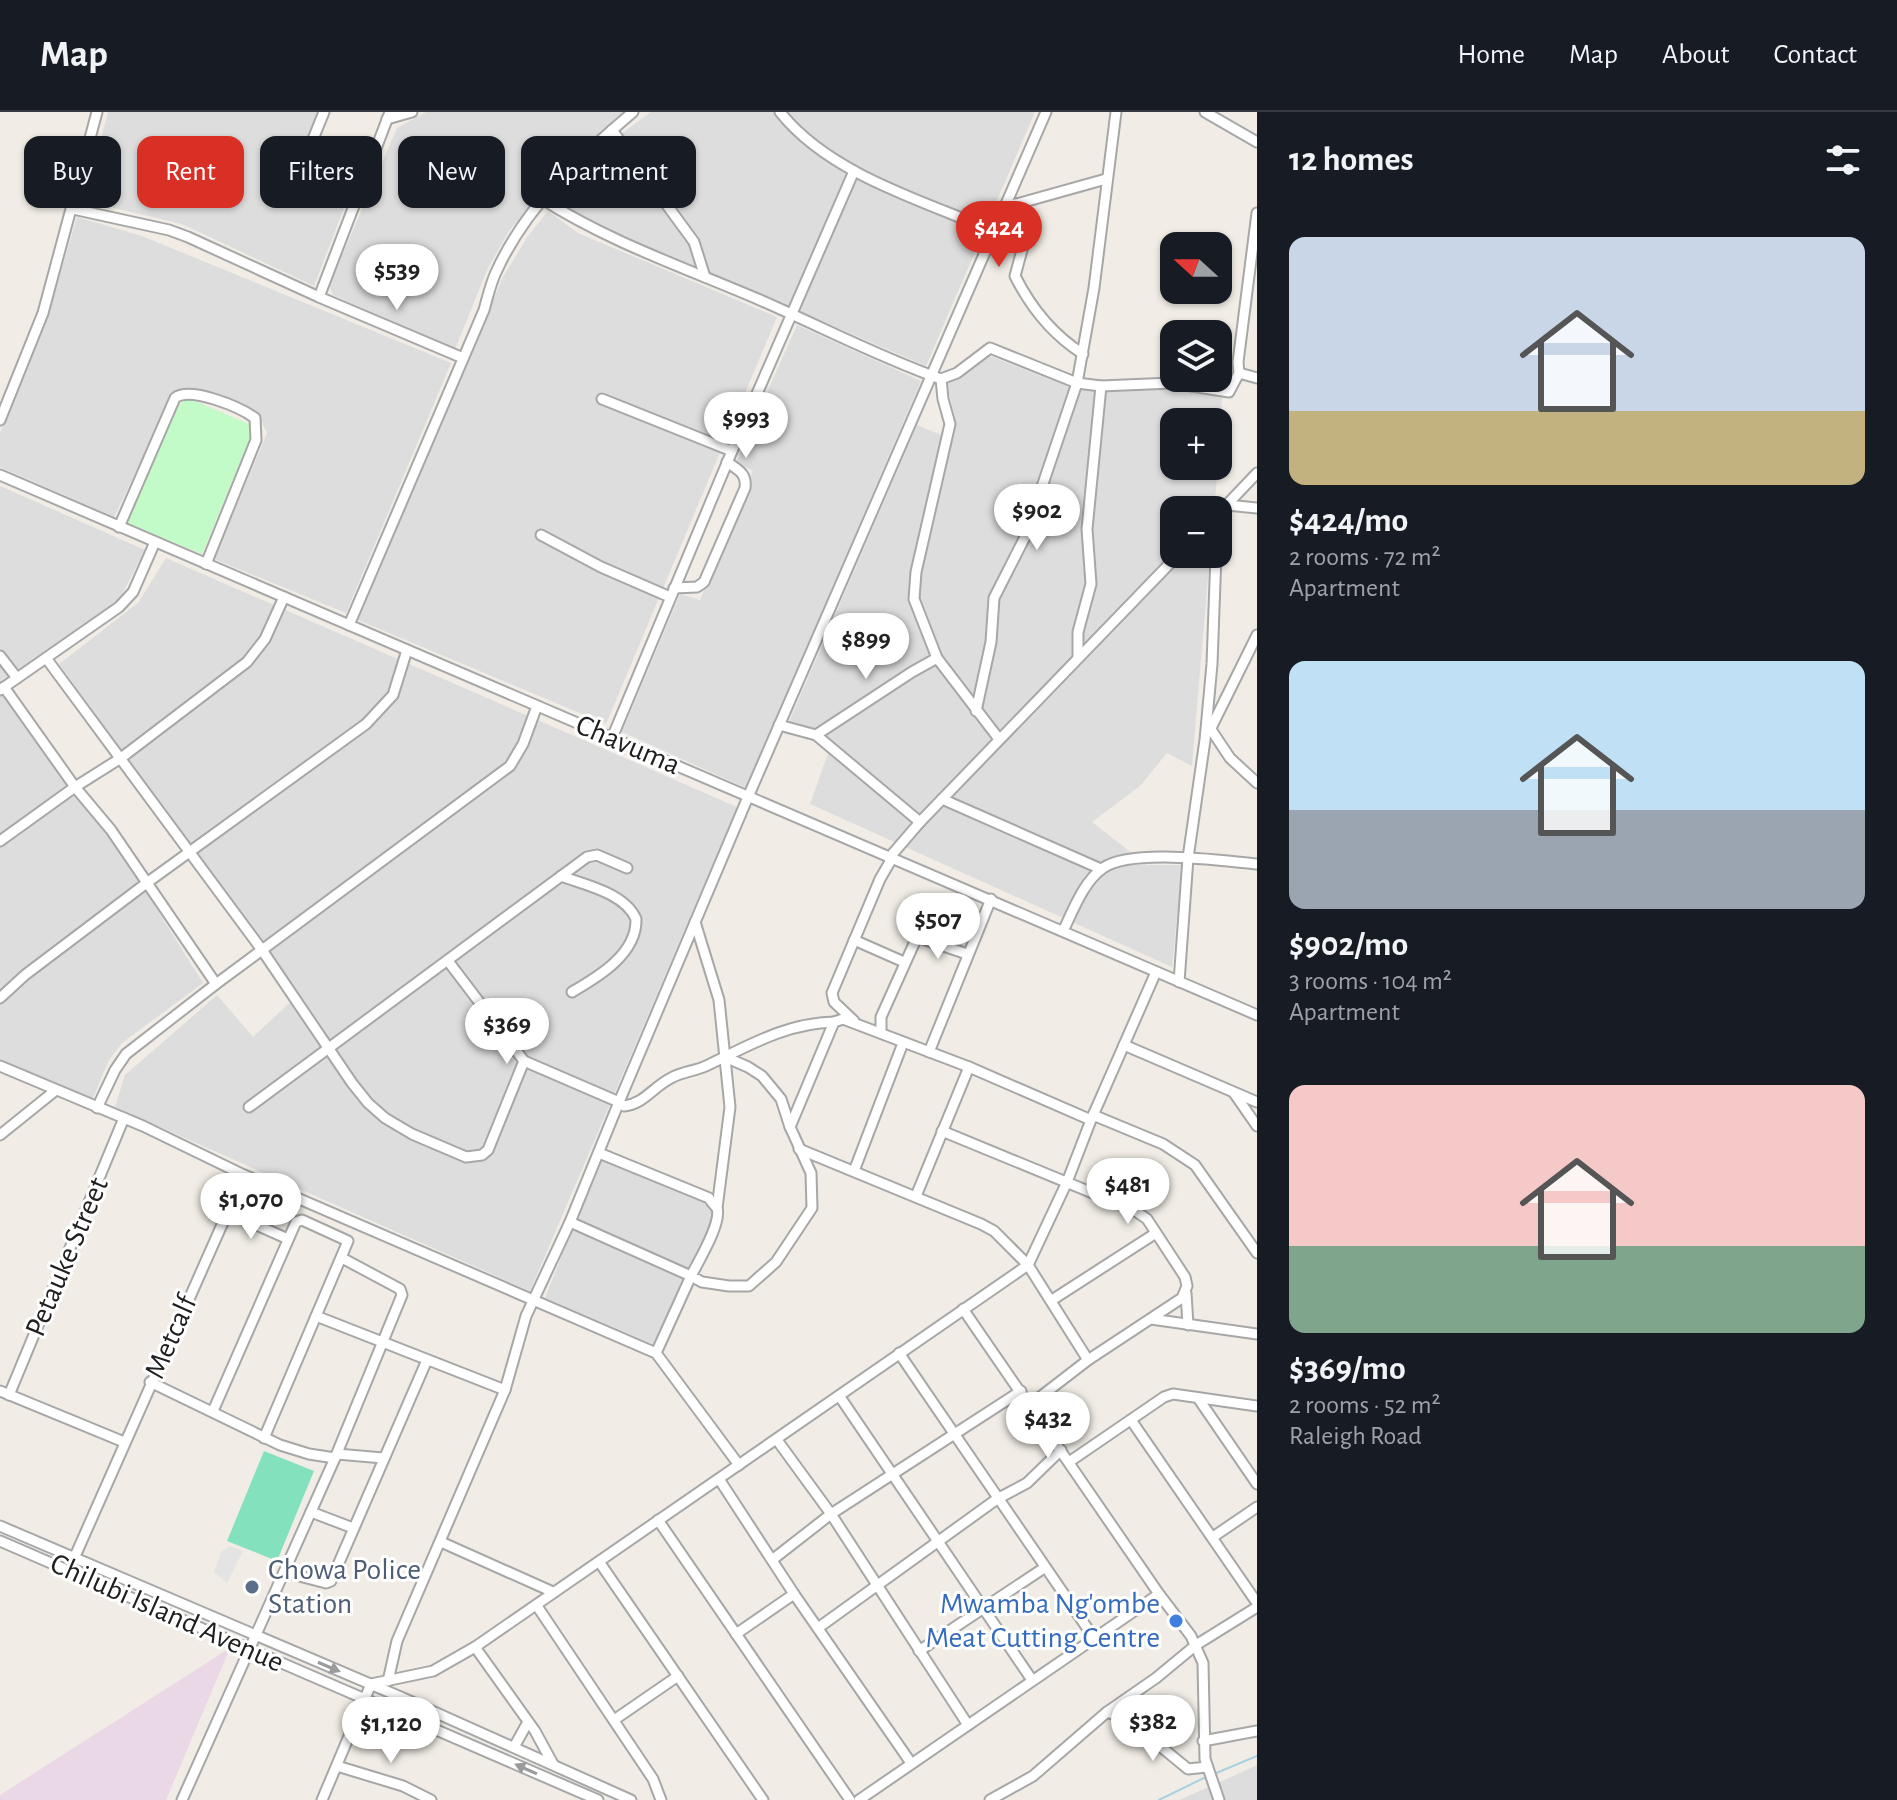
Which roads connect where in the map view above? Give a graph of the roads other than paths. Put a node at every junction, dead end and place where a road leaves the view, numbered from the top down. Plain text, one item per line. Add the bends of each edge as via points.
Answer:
1 (97, 112) edge
2 (324, 112) edge
3 (412, 112) edge
4 (633, 112) edge
5 (780, 112) edge
6 (1046, 112) edge
7 (1116, 112) edge
8 (1205, 112) edge
9 (388, 116) edge
10 (612, 130) junction
11 (314, 136) edge
12 (380, 136) edge
13 (605, 136) edge
14 (1257, 142) edge
15 (854, 171) junction
16 (1106, 179) junction
17 (1010, 205) junction
18 (352, 208) edge
19 (536, 208) edge
20 (556, 208) edge
21 (73, 209) junction
22 (1257, 213) edge
23 (994, 231) junction
24 (705, 277) junction
25 (319, 297) junction
26 (791, 313) junction
27 (1083, 354) junction
28 (463, 358) junction
29 (1239, 373) junction
30 (937, 378) junction
31 (1257, 378) edge
32 (1077, 383) junction
33 (1101, 386) junction
34 (602, 399) dead end
35 (0, 420) edge
36 (732, 451) junction
37 (727, 462) junction
38 (1257, 473) edge
39 (0, 475) edge
40 (1232, 500) edge
41 (1232, 506) edge
42 (1257, 508) edge
43 (119, 527) junction
44 (541, 535) dead end
45 (155, 542) junction
46 (206, 564) junction
47 (1165, 568) edge
48 (1215, 568) edge
49 (672, 592) junction
50 (284, 597) junction
51 (349, 625) junction
52 (1257, 635) edge
53 (407, 650) junction
54 (1253, 653) edge
55 (0, 656) edge
56 (46, 658) junction
57 (937, 658) junction
58 (1078, 658) junction
59 (17, 678) junction
60 (2, 689) edge
61 (537, 706) junction
62 (976, 711) junction
63 (779, 725) junction
64 (1210, 728) junction
65 (816, 735) junction
66 (612, 738) junction
67 (999, 739) junction
68 (1205, 740) junction
69 (121, 758) junction
70 (1257, 783) edge
71 (75, 787) junction
72 (748, 797) junction
73 (942, 799) junction
74 (920, 822) junction
75 (0, 841) edge
76 (189, 852) junction
77 (1188, 858) junction
78 (890, 859) junction
79 (1257, 864) edge
80 (627, 868) dead end
81 (1101, 869) junction
82 (561, 876) junction
83 (148, 882) junction
84 (991, 899) junction
85 (695, 922) junction
86 (1063, 931) junction
87 (854, 940) junction
88 (262, 950) junction
89 (967, 954) junction
90 (448, 961) junction
91 (904, 962) junction
92 (1156, 972) junction
93 (1179, 982) junction
94 (216, 984) junction
95 (572, 992) dead end
96 (0, 998) edge
97 (1257, 1015) edge
98 (854, 1021) junction
99 (834, 1022) junction
100 (881, 1033) junction
101 (903, 1043) junction
102 (1124, 1045) junction
103 (329, 1049) junction
104 (929, 1052) junction
105 (725, 1057) junction
106 (524, 1061) junction
107 (0, 1066) edge
108 (969, 1067) junction
109 (56, 1090) junction
110 (1234, 1093) junction
111 (619, 1102) junction
112 (1257, 1102) edge
113 (249, 1107) dead end
114 (97, 1108) junction
115 (1092, 1117) junction
116 (124, 1118) junction
117 (1257, 1126) edge
118 (790, 1127) junction
119 (942, 1131) junction
120 (0, 1135) edge
121 (799, 1149) junction
122 (599, 1153) junction
123 (854, 1171) junction
124 (244, 1175) junction
125 (1067, 1182) junction
126 (916, 1196) junction
127 (717, 1208) junction
128 (326, 1210) junction
129 (227, 1212) junction
130 (570, 1222) junction
131 (319, 1228) junction
132 (1156, 1233) junction
133 (288, 1239) junction
134 (1257, 1253) edge
135 (342, 1258) junction
136 (1028, 1265) junction
137 (691, 1276) junction
138 (1186, 1292) junction
139 (536, 1300) junction
140 (1052, 1300) junction
141 (963, 1309) junction
142 (316, 1316) junction
143 (1151, 1319) junction
144 (1188, 1325) junction
145 (1257, 1334) edge
146 (382, 1343) junction
147 (656, 1353) junction
148 (899, 1353) junction
149 (427, 1360) junction
150 (1088, 1360) junction
151 (150, 1382) junction
152 (505, 1390) junction
153 (1021, 1391) junction
154 (4, 1393) edge
155 (840, 1397) junction
156 (1198, 1398) junction
157 (1031, 1404) junction
158 (1257, 1406) edge
159 (213, 1411) junction
160 (1131, 1420) junction
161 (954, 1436) junction
162 (264, 1438) junction
163 (777, 1440) junction
164 (124, 1442) junction
165 (1061, 1450) junction
166 (336, 1456) junction
167 (383, 1458) junction
168 (1069, 1462) junction
169 (739, 1465) junction
170 (892, 1475) junction
171 (719, 1479) junction
172 (1257, 1484) edge
173 (997, 1499) junction
174 (1257, 1507) edge
175 (311, 1512) junction
176 (831, 1514) junction
177 (658, 1520) junction
178 (0, 1526) edge
179 (353, 1528) junction
180 (1213, 1537) junction
181 (0, 1541) edge
182 (937, 1541) junction
183 (441, 1542) junction
184 (74, 1557) junction
185 (772, 1560) junction
186 (600, 1563) junction
187 (1044, 1568) junction
188 (68, 1570) junction
189 (284, 1572) junction
190 (877, 1586) junction
191 (553, 1592) junction
192 (794, 1594) junction
193 (1159, 1594) junction
194 (1257, 1605) edge
195 (537, 1606) junction
196 (983, 1610) junction
197 (818, 1628) junction
198 (736, 1634) junction
199 (255, 1635) junction
200 (1094, 1638) junction
201 (1196, 1645) junction
202 (475, 1647) junction
203 (249, 1650) junction
204 (919, 1651) junction
205 (678, 1676) junction
206 (1032, 1680) junction
207 (388, 1681) junction
208 (371, 1684) junction
209 (364, 1698) junction
210 (1107, 1712) junction
211 (614, 1720) junction
212 (528, 1722) junction
213 (968, 1725) junction
214 (1257, 1731) edge
215 (1203, 1741) junction
216 (514, 1747) junction
217 (911, 1763) junction
218 (553, 1764) junction
219 (337, 1766) junction
220 (1208, 1769) junction
221 (182, 1800) edge
222 (322, 1800) edge
223 (431, 1800) edge
224 (598, 1800) edge
225 (631, 1800) edge
226 (661, 1800) edge
227 (763, 1800) edge
228 (850, 1800) edge
229 (859, 1800) edge
230 (990, 1800) edge
231 (1219, 1800) edge

1 - 21 street
2 - 11 street
3 - 9 street
4 - 10 street
5 - 15 street via 812,145
6 - 17 street
7 - 16 street
8 - 14 street
9 - 12 street
10 - 13 street
10 - 24 street via 694,242
15 - 23 street
15 - 26 street
16 - 17 street
16 - 27 street
17 - 23 street
17 - 27 street via 1029,224 1017,280 1036,313
18 - 25 street
19 - 28 street via 497,269
20 - 24 street via 585,226
21 - 25 street via 169,230
21 - 35 street via 43,313
22 - 29 street
23 - 30 street
24 - 26 street
25 - 28 street
26 - 30 street
26 - 36 street
27 - 32 street
28 - 51 street
29 - 31 street
29 - 33 street via 1229,392 1172,383
30 - 32 street via 957,373 990,348
30 - 57 street via 950,424 914,587 917,611
30 - 63 street
32 - 33 street
32 - 62 street via 1021,548 994,598
33 - 58 street via 1087,529 1091,584 1078,632
34 - 36 street
36 - 37 street
37 - 49 street
37 - 49 street via 743,472 745,488 704,582
38 - 40 street
39 - 43 street, Chavuma
41 - 42 street
43 - 45 street, Chavuma
43 - 46 street via 175,398 195,394 247,412 255,418 256,440
44 - 49 street via 601,567
45 - 46 street, Chavuma
45 - 56 street via 126,599
46 - 50 street, Chavuma
47 - 58 street
48 - 68 street
49 - 66 street
50 - 51 street, Chavuma
50 - 69 street via 256,652
51 - 53 street, Chavuma
52 - 54 street
53 - 61 street, Chavuma
53 - 76 street via 393,695 380,712
54 - 64 street
55 - 59 street
56 - 59 street
56 - 69 street
57 - 62 street
57 - 65 street
58 - 67 street
59 - 60 street
60 - 71 street
61 - 66 street, Chavuma
61 - 88 street via 510,766
62 - 67 street
63 - 65 street
63 - 72 street
64 - 68 street
64 - 70 street via 1230,758
65 - 74 street
66 - 72 street, Chavuma
67 - 73 street
68 - 77 street
69 - 71 street
69 - 76 street
71 - 75 street
71 - 83 street
72 - 78 street, Chavuma
72 - 85 street
73 - 74 street
73 - 81 street
74 - 78 street
76 - 83 street
76 - 88 street
77 - 79 street
77 - 81 street via 1124,861
77 - 93 street
78 - 84 street, Chavuma
78 - 87 street
80 - 82 street via 591,855
81 - 86 street
82 - 90 street
82 - 95 street via 613,896 636,919 617,961
83 - 94 street
83 - 96 street
84 - 86 street, Chavuma
84 - 89 street
85 - 105 street via 719,1000
85 - 111 street
86 - 92 street, Chavuma
87 - 91 street
87 - 98 street via 832,993
88 - 94 street
88 - 103 street
89 - 91 street via 917,937
89 - 104 street
90 - 103 street
90 - 106 street
91 - 100 street via 881,1017
92 - 93 street, Chavuma
92 - 102 street
93 - 97 street, Chavuma
94 - 114 street via 126,1054
98 - 99 street
98 - 100 street
99 - 105 street via 780,1030
99 - 118 street
100 - 101 street
101 - 104 street
101 - 123 street
102 - 110 street
102 - 115 street
103 - 106 street via 385,1118 466,1157 488,1150
103 - 113 street
104 - 108 street
105 - 111 street via 671,1078 636,1105
105 - 118 street via 762,1076 781,1099
105 - 127 street via 730,1107
106 - 111 street
107 - 109 street
108 - 115 street
108 - 119 street
109 - 114 street
109 - 120 street
110 - 112 street
110 - 117 street
111 - 122 street
114 - 116 street
115 - 125 street
115 - 134 street via 1163,1144 1195,1165
116 - 124 street
116 - 154 street, Petauke Street
118 - 121 street
119 - 125 street
119 - 126 street
121 - 123 street
121 - 137 street via 811,1173 812,1208 776,1262 749,1286 702,1282
122 - 127 street via 709,1198
122 - 130 street
123 - 126 street
124 - 128 street
124 - 129 street, Metcalf
125 - 132 street via 1134,1210
125 - 136 street
126 - 136 street via 994,1231
127 - 137 street via 714,1228
128 - 131 street
128 - 139 street
129 - 133 street
129 - 151 street, Metcalf
130 - 137 street
130 - 139 street
131 - 133 street via 298,1219
131 - 135 street via 348,1241
132 - 138 street via 1185,1277
132 - 140 street
133 - 159 street
135 - 142 street
135 - 146 street via 402,1292
136 - 140 street
136 - 141 street
137 - 147 street
138 - 143 street
138 - 144 street
139 - 147 street
139 - 152 street via 526,1316
140 - 150 street
141 - 148 street
141 - 153 street
142 - 146 street
142 - 162 street
143 - 144 street
143 - 150 street
144 - 145 street
146 - 149 street
146 - 166 street
147 - 169 street
148 - 155 street
148 - 161 street
149 - 152 street
149 - 167 street
150 - 157 street
151 - 159 street
151 - 164 street, Metcalf
152 - 183 street
153 - 157 street
153 - 161 street
154 - 164 street
155 - 163 street
155 - 170 street
156 - 158 street
156 - 160 street via 1173,1394
156 - 172 street
157 - 165 street
159 - 162 street
160 - 168 street
160 - 180 street
161 - 170 street
161 - 173 street
162 - 166 street via 294,1451
163 - 169 street
163 - 176 street
164 - 184 street, Metcalf
165 - 168 street
165 - 173 street via 1027,1483
166 - 167 street
166 - 175 street
167 - 179 street
168 - 193 street
169 - 171 street
170 - 176 street
170 - 182 street
171 - 177 street
171 - 185 street
173 - 182 street
173 - 187 street
174 - 180 street
175 - 179 street
175 - 189 street
176 - 185 street
176 - 190 street
177 - 186 street
177 - 198 street
178 - 184 street, Chilubi Island Avenue
179 - 189 street via 329,1583
180 - 194 street
181 - 188 street, Chilubi Island Avenue
182 - 190 street
182 - 196 street
183 - 191 street
183 - 207 street via 397,1641
184 - 188 street, Metcalf
184 - 199 street, Chilubi Island Avenue
185 - 192 street
186 - 191 street
186 - 205 street
187 - 196 street
187 - 200 street
188 - 203 street, Chilubi Island Avenue
189 - 199 street
190 - 197 street
190 - 204 street
191 - 195 street
192 - 197 street
192 - 198 street
193 - 200 street
193 - 201 street
194 - 201 street
195 - 202 street
195 - 211 street
196 - 204 street
196 - 206 street
197 - 217 street
198 - 228 street
199 - 203 street
199 -> 208 street, Chilubi Island Avenue
200 - 206 street
201 - 210 street
201 - 215 street via 1203,1663
202 - 207 street via 433,1671
202 - 212 street
203 - 209 street, Chilubi Island Avenue
203 - 221 street
204 - 213 street
205 - 211 street
205 - 227 street
206 - 213 street
207 - 208 street
208 - 209 street
208 - 216 street, Chilubi Island Avenue
209 - 219 street
224 -> 209 street, Chilubi Island Avenue
210 - 220 street via 1127,1719 1188,1769
210 - 230 street via 1033,1776
211 - 226 street
212 - 216 street
212 - 218 street
213 - 217 street
214 - 215 street
215 - 220 street
216 - 218 street, Chilubi Island Avenue
217 - 229 street
218 - 225 street, Chilubi Island Avenue
219 - 222 street
219 - 223 street
220 - 231 street

